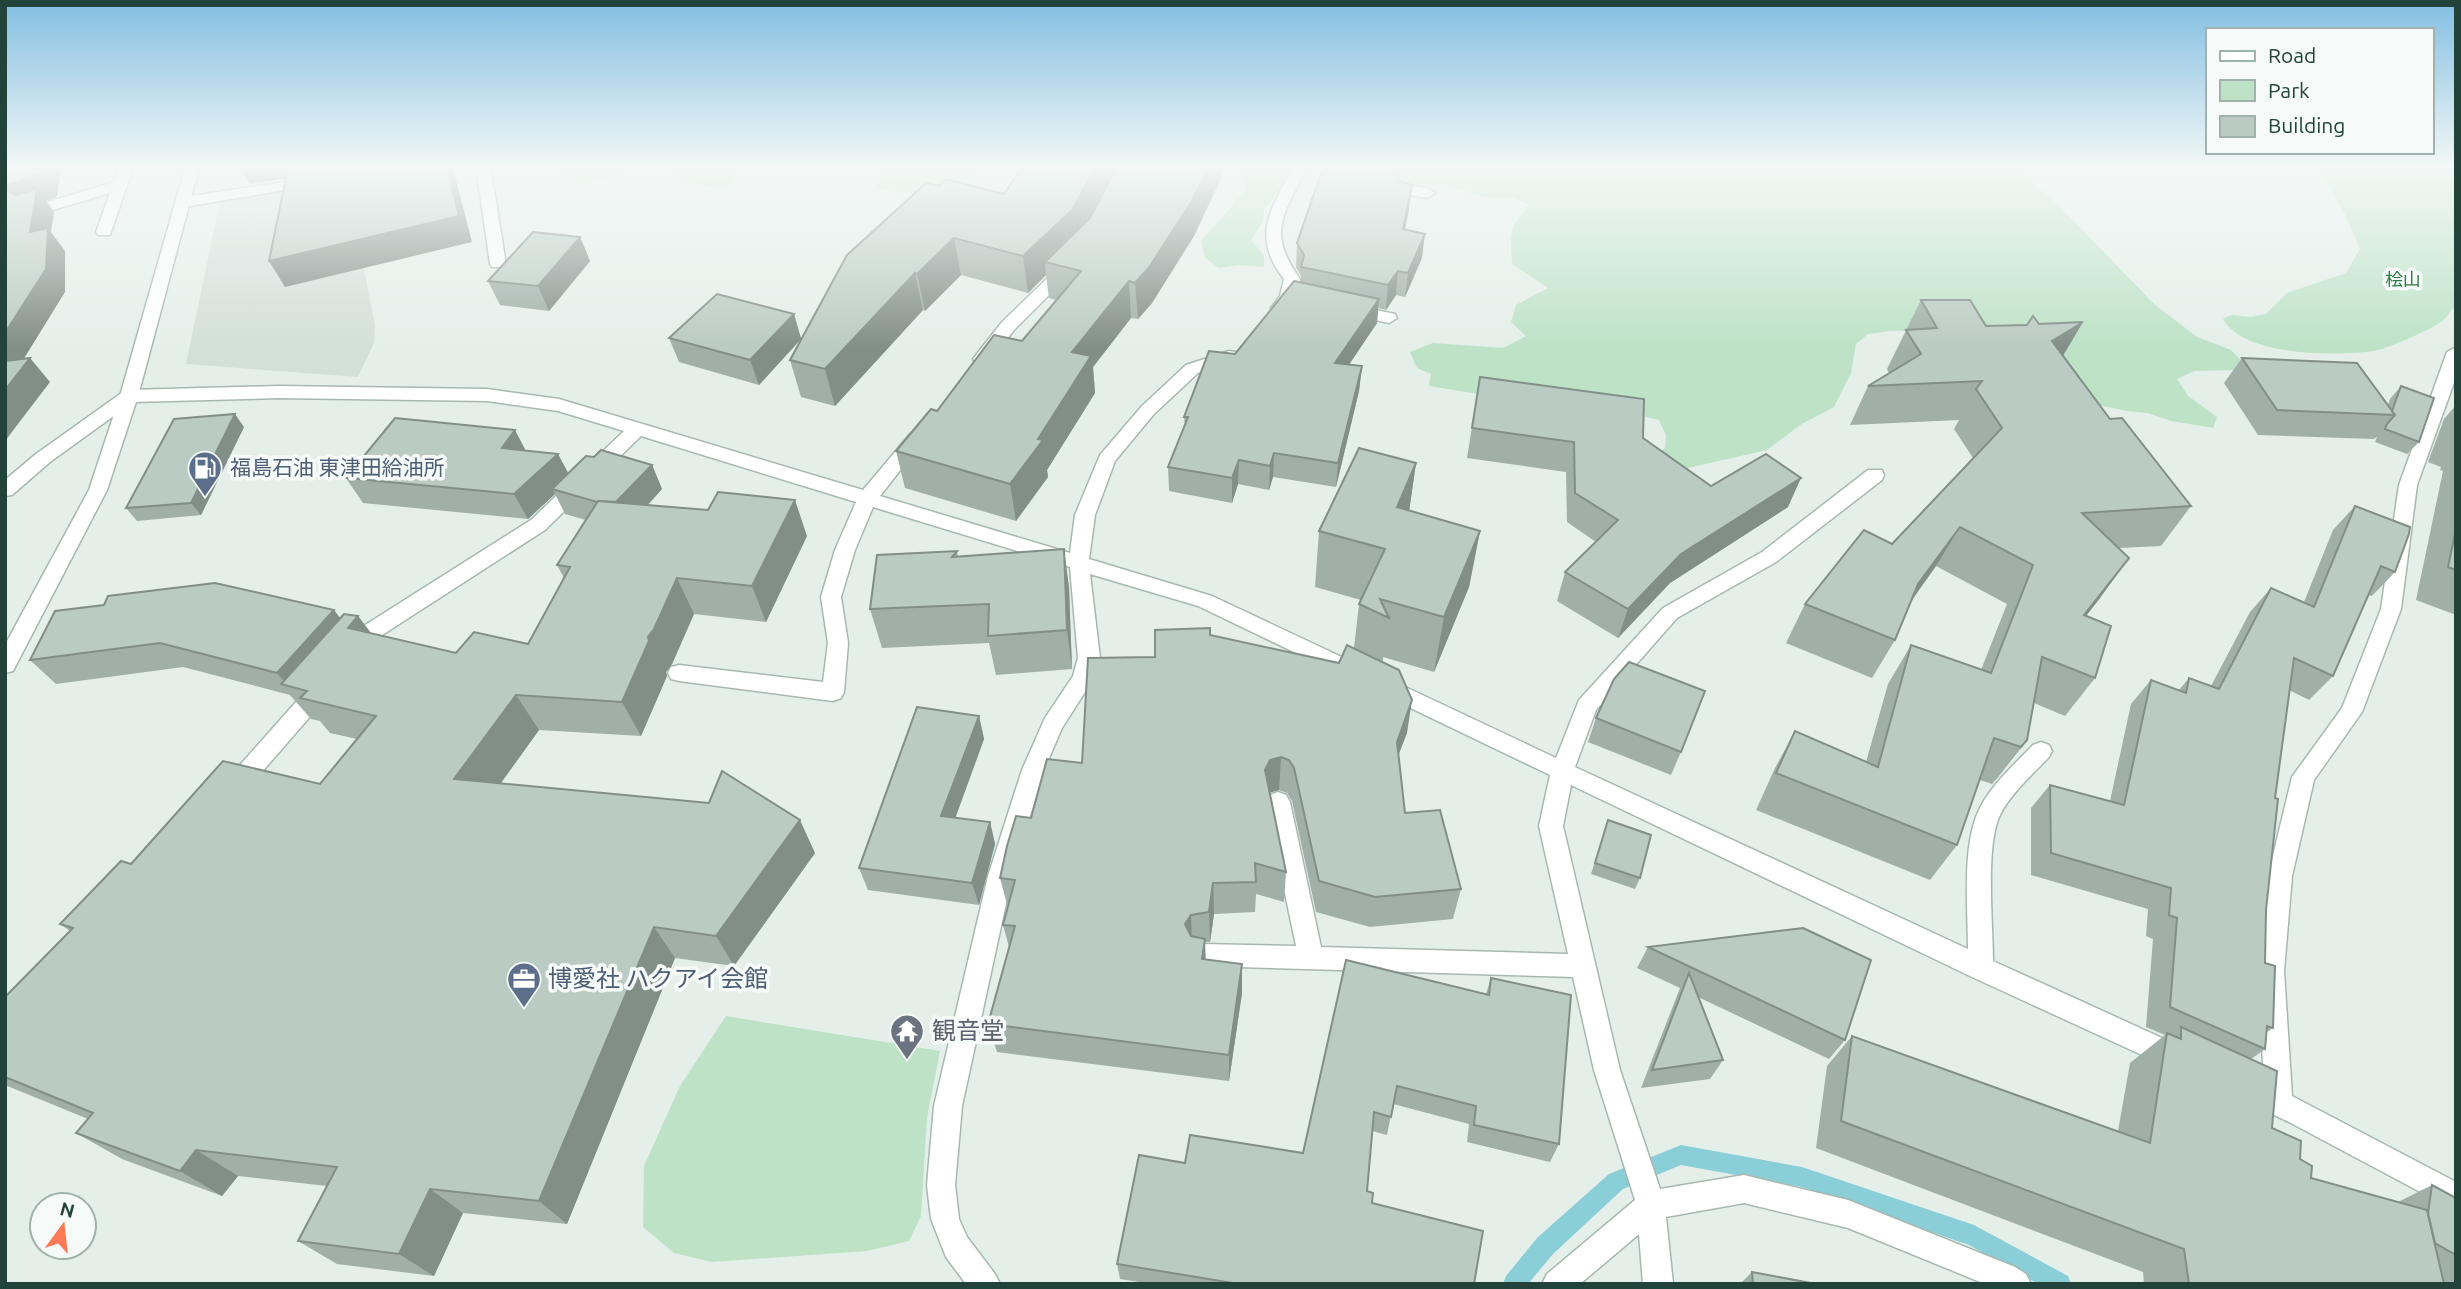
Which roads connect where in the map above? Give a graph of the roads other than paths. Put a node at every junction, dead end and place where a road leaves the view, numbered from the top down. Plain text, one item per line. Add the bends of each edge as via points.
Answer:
1 (104, 228) edge
2 (177, 228) edge
3 (493, 228) edge
4 (1273, 228) edge
5 (103, 232) dead end
6 (1076, 259) edge
7 (498, 264) dead end
8 (1339, 307) edge
9 (1389, 318) dead end
10 (1264, 325) edge
11 (1247, 343) edge
12 (2456, 352) edge
13 (973, 369) edge
14 (129, 396) junction
15 (929, 422) edge
16 (638, 428) junction
17 (1875, 475) dead end
18 (5, 490) edge
19 (868, 497) junction
20 (1079, 561) junction
21 (5, 665) edge
22 (679, 673) dead end
23 (2041, 751) dead end
24 (1562, 772) junction
25 (1278, 802) dead end
26 (220, 804) edge
27 (1202, 955) edge
28 (1311, 958) junction
29 (1582, 966) junction
30 (1981, 969) junction
31 (2195, 1066) edge
32 (2231, 1082) edge
33 (2279, 1103) junction
34 (1643, 1181) junction
35 (2456, 1197) edge
36 (985, 1284) edge
37 (1558, 1284) edge
38 (1658, 1284) edge
39 (2016, 1284) edge

1 - 5 street
2 - 14 street
3 - 7 street
4 - 10 street via 1273,254 1292,279 1295,298
6 - 13 street via 1008,326
8 - 9 street
11 - 20 street via 1239,352 1192,369 1148,410 1107,458 1085,515
12 - 33 street via 2408,485 2390,609 2351,712 2303,777 2280,876 2272,971
14 - 16 street via 279,392 487,395 559,405
14 - 18 street
14 - 21 street via 97,490
15 - 19 street
16 - 19 street
16 - 26 street via 538,525 369,633
17 - 24 street via 1769,557 1670,613 1587,706
19 - 20 street
19 - 22 street via 831,597 838,643 833,692
20 - 24 street via 1205,601
20 - 36 street via 1089,658 1083,678 1053,723 1033,770 1000,876 948,1106 942,1185 945,1219 956,1247
23 - 30 street via 1988,815 1981,861
24 - 29 street via 1551,826
24 - 30 street
25 - 28 street
27 - 28 street
28 - 29 street
29 - 34 street via 1607,1070
30 - 31 street
32 - 33 street
33 - 35 street
34 - 37 street
34 - 38 street
34 - 39 street via 1744,1189 1847,1214

